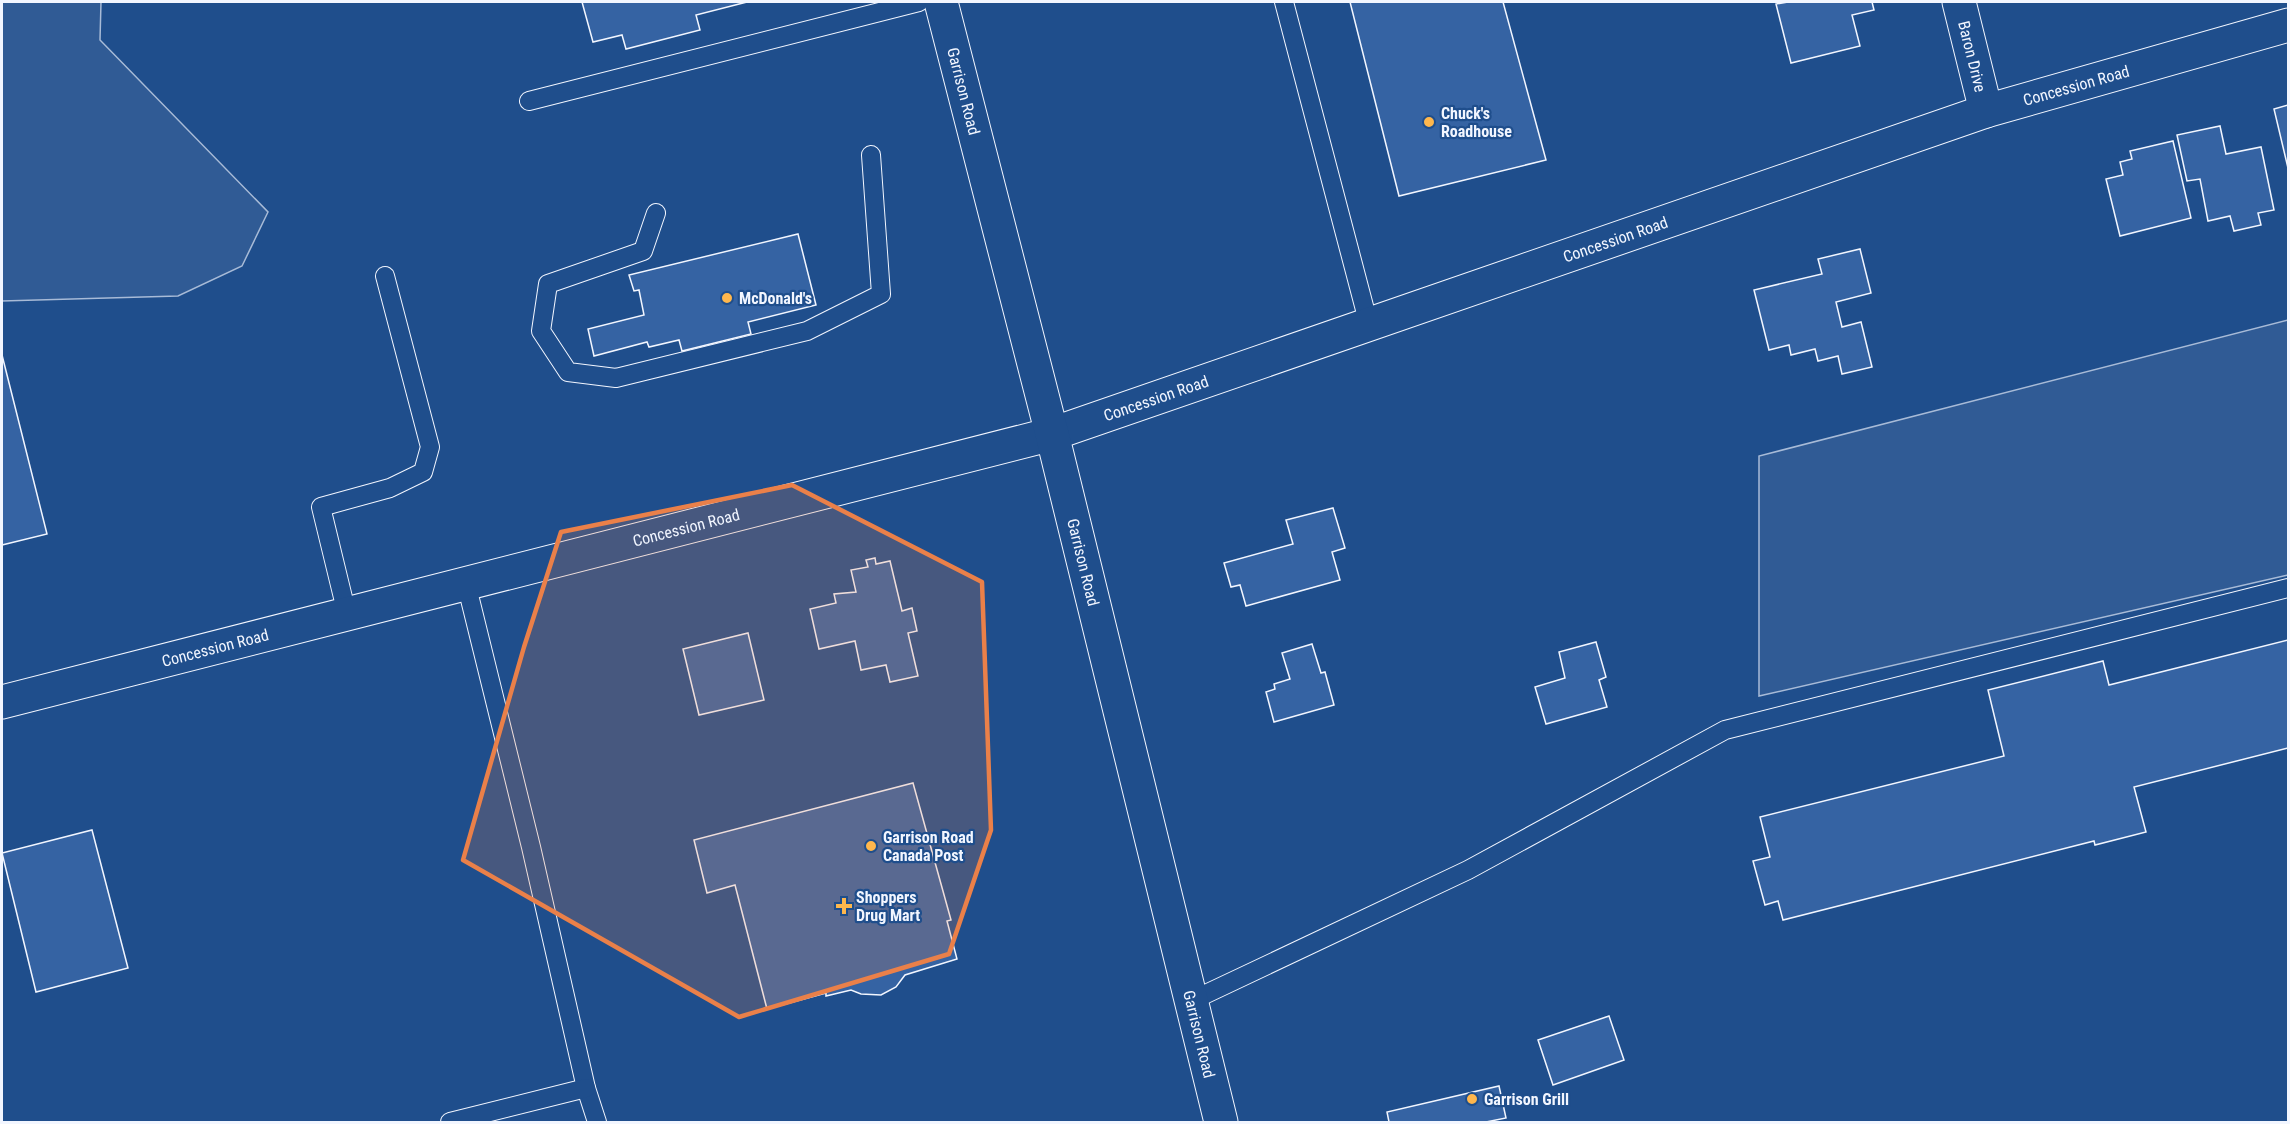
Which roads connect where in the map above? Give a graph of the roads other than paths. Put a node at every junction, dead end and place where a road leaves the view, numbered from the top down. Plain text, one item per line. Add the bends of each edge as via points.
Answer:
1 (918, 2) edge
2 (941, 2) edge
3 (1284, 2) edge
4 (1959, 2) edge
5 (2289, 25) edge
6 (529, 101) dead end
7 (1986, 111) junction
8 (871, 155) dead end
9 (656, 213) dead end
10 (385, 276) dead end
11 (1369, 325) junction
12 (1052, 434) junction
13 (466, 583) junction
14 (2289, 588) edge
15 (347, 614) junction
16 (2, 702) edge
17 (1191, 1001) junction
18 (586, 1088) junction
19 (450, 1122) edge
20 (597, 1122) edge
21 (1221, 1122) edge

1 - 6 lane
2 - 12 street, Garrison Road
3 - 11 lane
4 - 7 street, Baron Drive
5 - 7 street, Concession Road
7 - 11 street, Concession Road
8 - 9 lane via 881,294 807,331 616,378 568,372 541,331 548,284 643,251
10 - 15 lane via 430,447 423,472 390,488 321,507
11 - 12 street, Concession Road
12 - 13 street, Concession Road
12 - 17 street, Garrison Road
13 - 15 street, Concession Road
13 - 18 lane
14 - 17 lane via 1725,730 1468,870
15 - 16 street, Concession Road
17 - 21 street, Garrison Road
18 - 19 lane
18 - 20 lane

